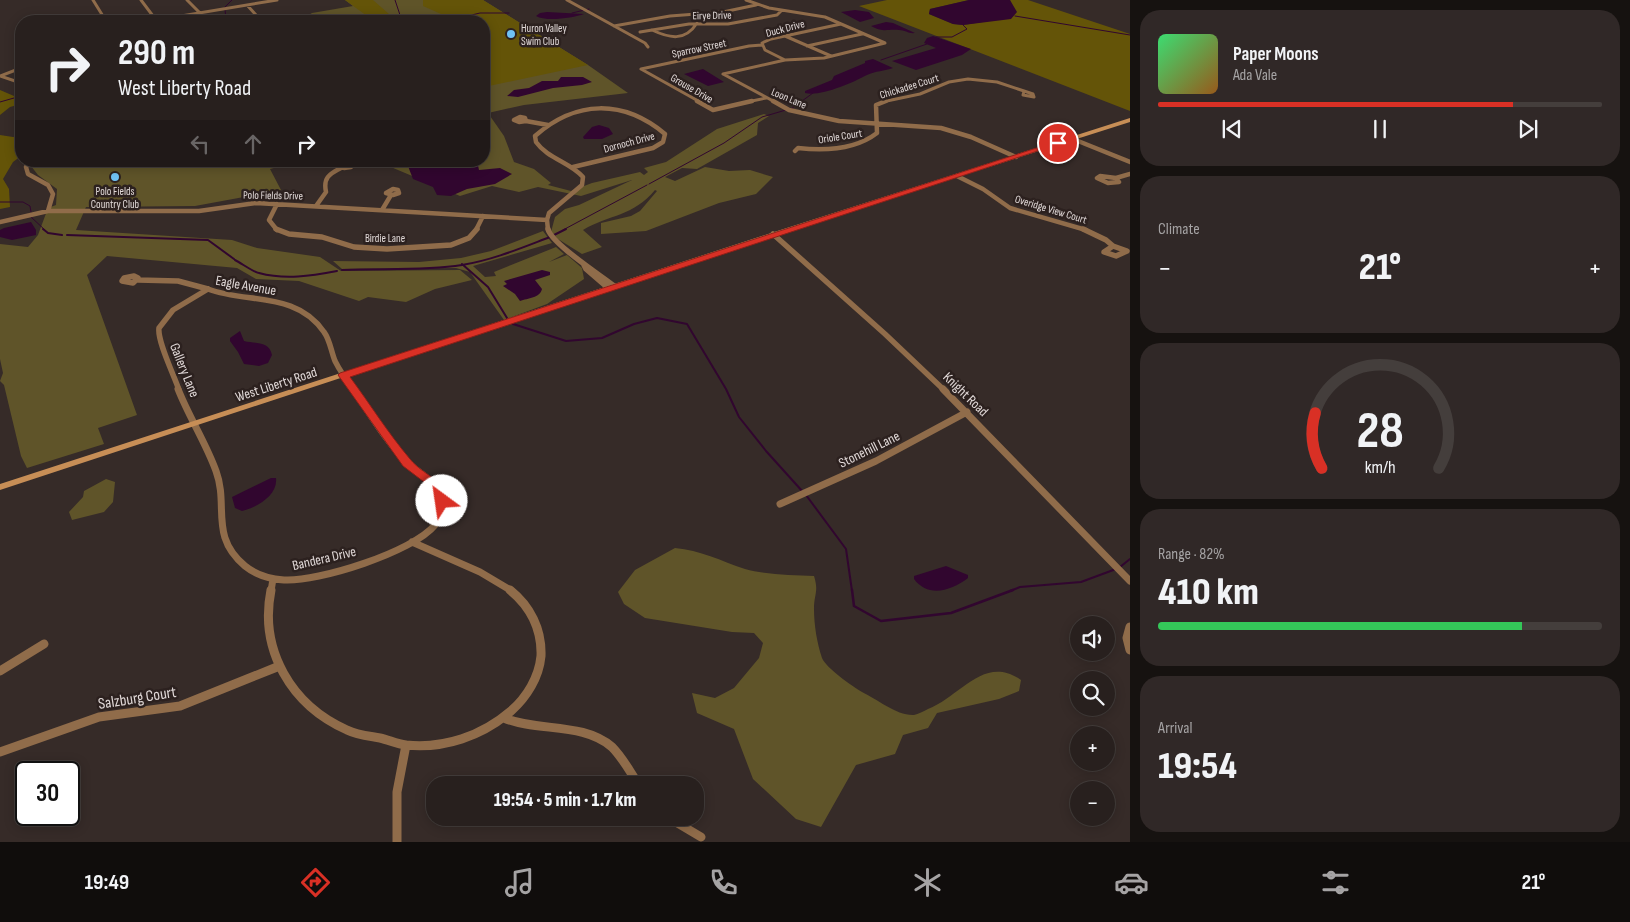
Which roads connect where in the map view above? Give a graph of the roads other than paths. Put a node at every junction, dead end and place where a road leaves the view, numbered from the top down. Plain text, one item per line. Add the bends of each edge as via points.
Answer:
1 (93, 0) edge
2 (141, 0) edge
3 (188, 0) edge
4 (277, 0) edge
5 (567, 0) edge
6 (746, 0) edge
7 (247, 5) junction
8 (758, 5) junction
9 (781, 11) junction
10 (200, 13) junction
11 (692, 14) junction
12 (102, 15) edge
13 (152, 15) edge
14 (187, 15) edge
15 (256, 15) edge
16 (696, 24) junction
17 (841, 24) junction
18 (614, 26) junction
19 (652, 30) junction
20 (640, 32) dead end
21 (863, 33) junction
22 (785, 36) junction
23 (762, 45) junction
24 (807, 46) junction
25 (648, 47) dead end
26 (831, 56) junction
27 (785, 60) junction
28 (641, 69) joint
29 (15, 70) edge
30 (0, 76) edge
31 (15, 81) edge
32 (1024, 91) dead end
33 (766, 98) junction
34 (1130, 120) edge
35 (526, 121) dead end
36 (548, 124) junction
37 (877, 124) junction
38 (1075, 138) junction
39 (795, 151) dead end
40 (1016, 156) junction
41 (1130, 161) edge
42 (26, 167) edge
43 (573, 167) junction
44 (340, 168) dead end
45 (1130, 174) edge
46 (957, 176) junction
47 (1116, 178) dead end
48 (391, 195) dead end
49 (277, 204) junction
50 (316, 206) junction
51 (382, 210) junction
52 (48, 211) junction
53 (483, 216) junction
54 (546, 220) junction
55 (0, 222) edge
56 (773, 234) junction
57 (1113, 246) dead end
58 (138, 280) dead end
59 (611, 287) junction
60 (208, 289) junction
61 (344, 375) junction
62 (967, 412) junction
63 (194, 424) junction
64 (0, 487) edge
65 (780, 504) dead end
66 (412, 542) junction
67 (273, 580) junction
68 (1130, 581) edge
69 (1130, 626) edge
70 (44, 644) dead end
71 (1130, 650) edge
72 (277, 667) junction
73 (0, 671) edge
74 (504, 718) junction
75 (406, 744) junction
76 (0, 752) edge
77 (632, 776) edge
78 (683, 826) edge
79 (702, 837) dead end
80 (398, 842) edge

1 - 12 street
2 - 13 street
3 - 10 street
4 - 7 street
5 - 18 street
6 - 8 street
7 - 10 street
7 - 15 street
8 - 9 street
8 - 11 street
9 - 16 street, Eirye Drive via 777,15 728,24
9 - 17 street via 817,15
10 - 14 street
11 - 16 street
11 - 18 street
16 - 19 street, Eirye Drive
16 - 19 street via 693,30 669,37
17 - 21 street
17 - 22 street, Duck Drive
18 - 25 street
19 - 20 street, Eirye Drive
21 - 24 street
21 - 26 street, Loon Lane via 885,43
22 - 23 street, Duck Drive
22 - 24 street
23 - 27 street, Duck Drive via 766,51
23 - 28 street, Sparrow Street
24 - 26 street
26 - 27 street, Loon Lane
27 - 33 street, Loon Lane via 723,74
28 - 33 street, Grouse Drive via 713,110
29 - 30 street
30 - 31 street
32 - 37 street, Chickadee Court via 989,80 950,82 876,105
33 - 37 street, Loon Lane via 789,110 816,118
34 - 38 main road, West Liberty Road
35 - 36 street
36 - 43 street, Dornoch Drive via 535,136 534,143
36 - 43 street, Dornoch Drive via 571,112 613,108 637,115 665,134 664,142 653,148
37 - 39 street, Oriole Court via 877,133 871,140 801,153
37 - 40 street, Loon Lane via 956,131
38 - 40 main road, West Liberty Road
38 - 41 street
40 - 46 main road, West Liberty Road
42 - 52 street via 28,174 52,190
43 - 54 street via 583,177 582,186 555,207
44 - 50 street via 326,177 326,192
45 - 47 street
46 - 56 main road, West Liberty Road
46 - 57 street, Overidge View Court via 1010,208 1080,227
48 - 51 street
49 - 50 street, Polo Fields Drive
49 - 52 street, Polo Fields Drive via 244,204 200,211
49 - 53 street, Birdie Lane via 269,220 281,232 324,237 367,249 456,244 472,237
50 - 51 street, Polo Fields Drive
51 - 53 street, Polo Fields Drive
52 - 55 street, Polo Fields Drive
53 - 54 street, Polo Fields Drive
54 - 59 street via 548,231 559,243
56 - 59 main road, West Liberty Road
56 - 62 street, Knight Road
58 - 60 street, Eagle Avenue via 183,282
59 - 61 main road, West Liberty Road
60 - 61 street, Eagle Avenue via 240,297 276,300 290,306 326,332 333,358
60 - 63 street, Gallery Lane via 177,308 159,329 159,340
61 - 63 main road, West Liberty Road
61 - 66 street, Eagle Avenue via 407,463 432,482 441,497 440,515 427,532
62 - 65 street, Stonehill Lane via 876,460
62 - 68 street, Knight Road
63 - 64 main road, West Liberty Road
63 - 67 street, Bandera Drive via 218,474 221,524 226,538 249,569
66 - 67 street, Bandera Drive via 376,558 329,572
66 - 74 street via 504,584 534,617 542,640 537,674 524,697
67 - 72 street via 266,624
69 - 71 street via 1126,633
70 - 73 street
72 - 75 street via 292,689 330,722 348,730
72 - 76 street, Salzburg Court via 180,706 99,717
74 - 75 street via 466,738 437,744
74 - 77 street via 514,723 595,736 610,745
75 - 80 street via 397,792
78 - 79 street

